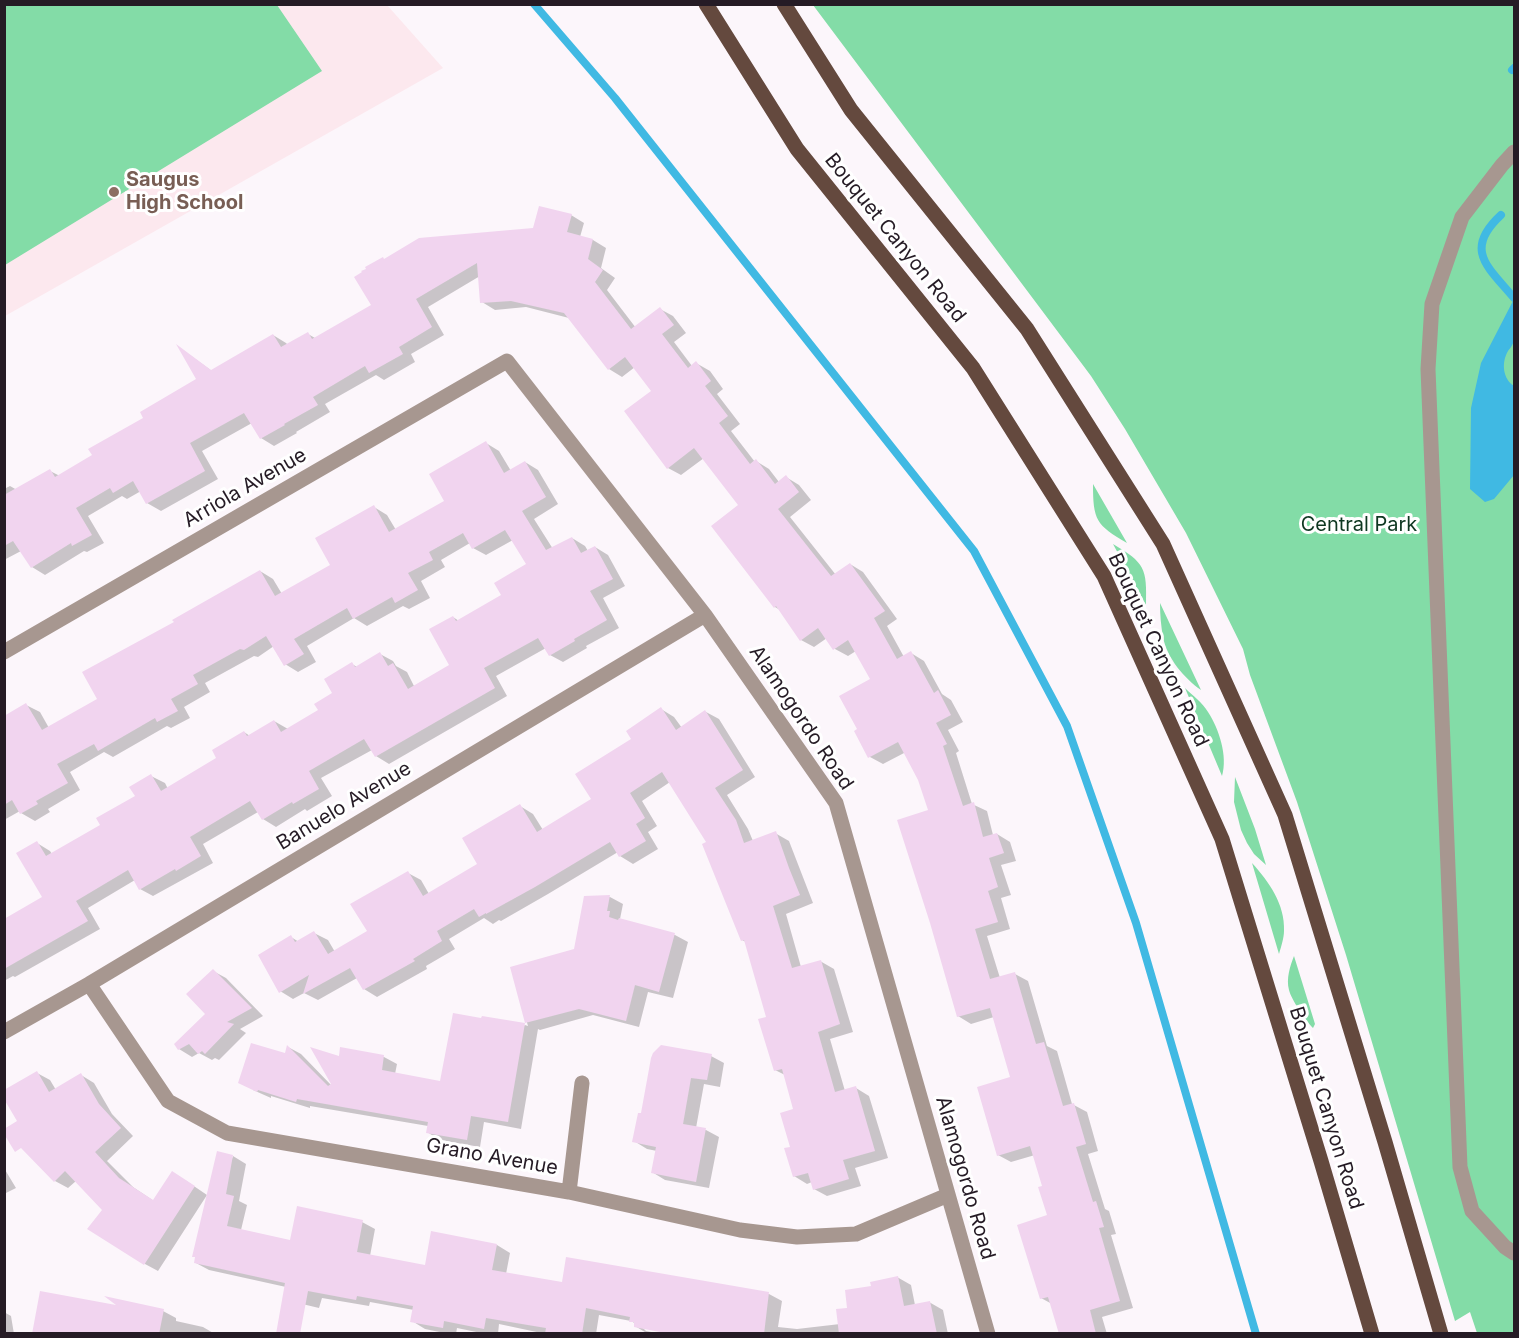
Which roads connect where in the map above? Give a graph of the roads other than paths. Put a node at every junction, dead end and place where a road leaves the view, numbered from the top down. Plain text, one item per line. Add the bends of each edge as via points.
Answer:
1 (706, 4) edge
2 (784, 4) edge
3 (1515, 152) edge
4 (507, 361) joint
5 (705, 615) junction
6 (4, 652) edge
7 (89, 984) junction
8 (4, 1032) edge
9 (582, 1083) dead end
10 (569, 1191) junction
11 (948, 1195) junction
12 (1515, 1253) edge
13 (988, 1334) edge
14 (1372, 1334) edge
15 (1441, 1334) edge

1 - 14 main road, Bouquet Canyon Road via 797,149 973,368 1104,576 1222,839
2 - 15 main road via 851,110 1027,329 1163,544 1285,815
3 - 12 street via 1462,217 1432,304 1428,369 1460,1167 1472,1211
4 - 5 street, Alamogordo Road
4 - 6 street, Arriola Avenue
5 - 7 street, Banuelo Avenue
5 - 11 street, Alamogordo Road via 836,804
7 - 8 street, Banuelo Avenue
7 - 10 street, Grano Avenue via 168,1101 227,1133
9 - 10 street
10 - 11 street, Grano Avenue via 740,1230 797,1238 856,1234
11 - 13 street, Alamogordo Road

